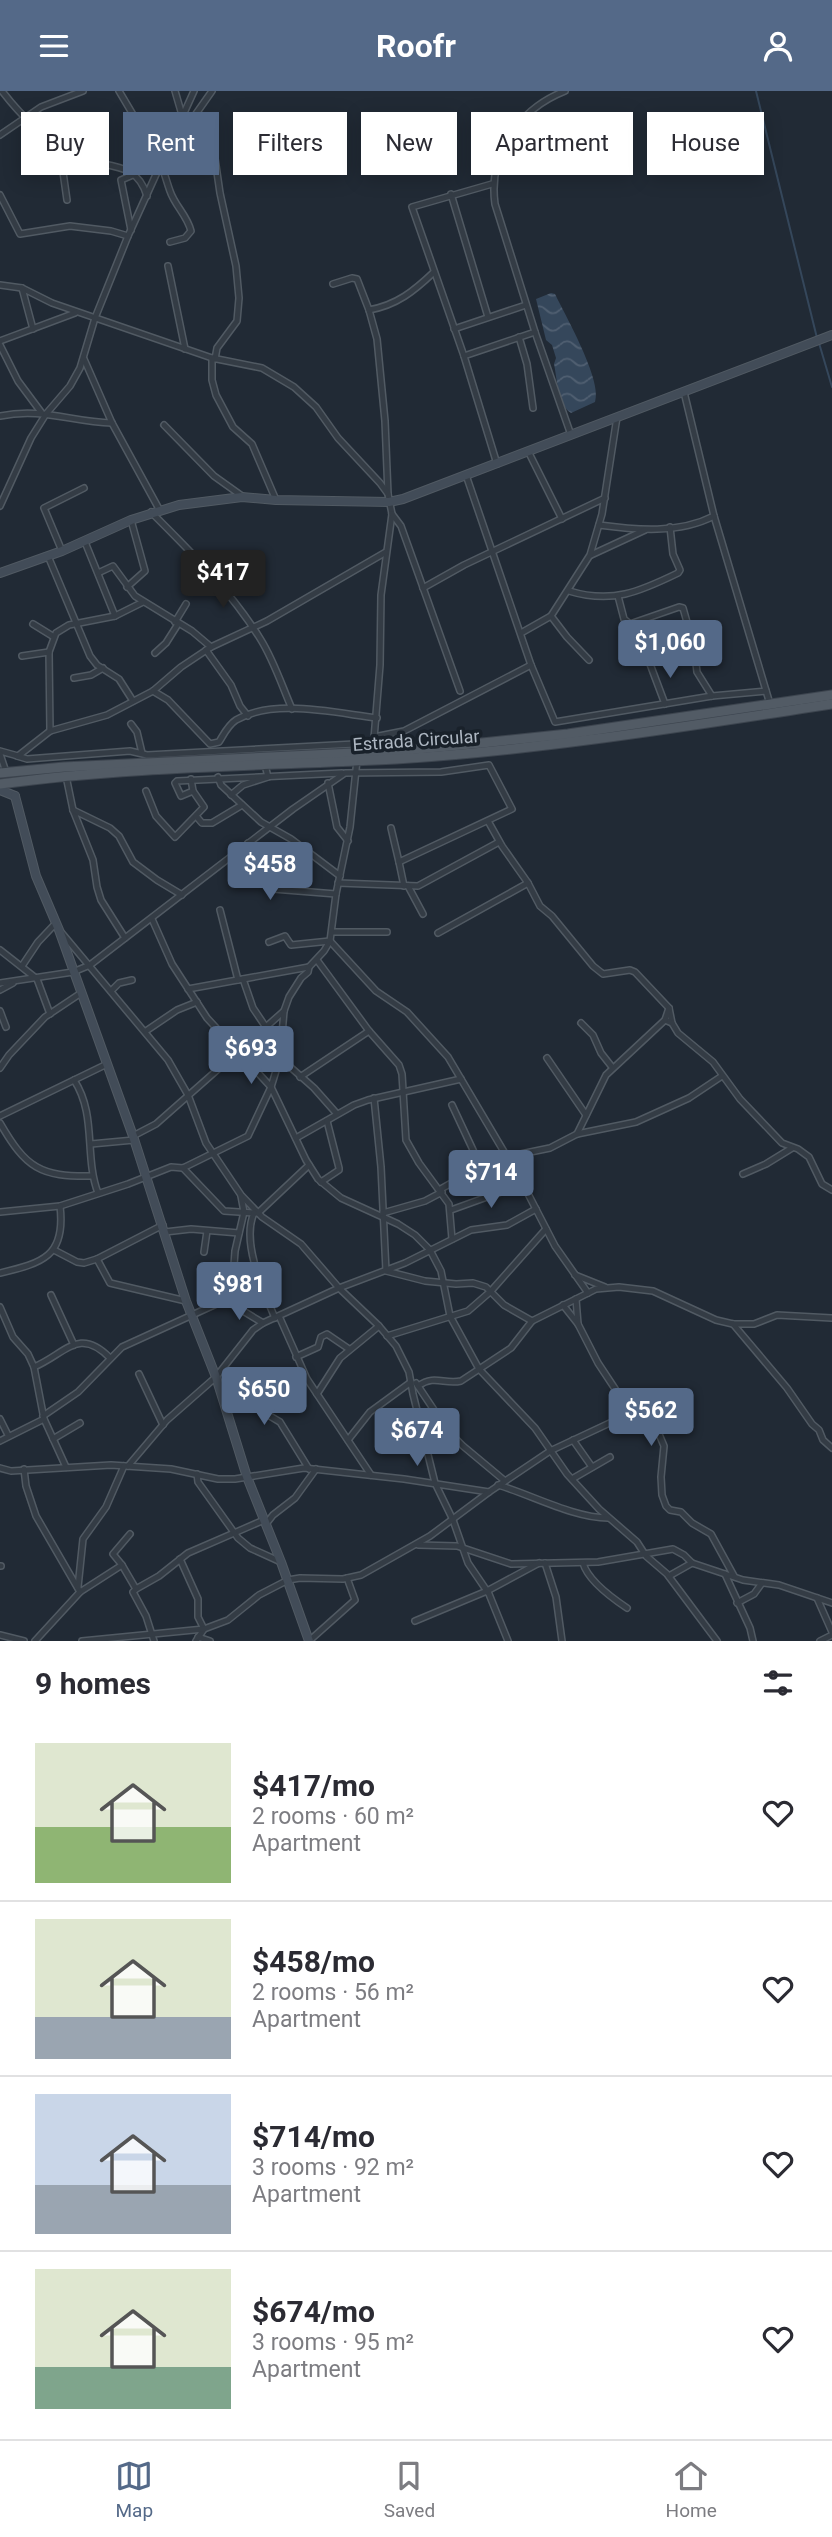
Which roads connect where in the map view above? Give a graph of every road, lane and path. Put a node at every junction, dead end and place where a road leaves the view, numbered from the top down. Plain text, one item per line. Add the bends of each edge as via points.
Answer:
1 (2, 91) edge
2 (60, 91) edge
3 (83, 91) edge
4 (118, 91) edge
5 (175, 91) edge
6 (194, 91) edge
7 (212, 91) edge
8 (565, 91) edge
9 (64, 97) junction
10 (34, 112) edge
11 (130, 112) edge
12 (181, 112) edge
13 (184, 112) edge
14 (197, 112) edge
15 (21, 113) edge
16 (21, 119) edge
17 (0, 135) edge
18 (63, 175) edge
19 (134, 175) edge
20 (137, 175) edge
21 (156, 175) edge
22 (166, 175) edge
23 (218, 175) edge
24 (153, 182) junction
25 (169, 182) junction
26 (492, 184) junction
27 (451, 194) junction
28 (0, 195) edge
29 (148, 196) junction
30 (67, 200) dead end
31 (129, 233) junction
32 (170, 242) dead end
33 (168, 267) dead end
34 (434, 272) junction
35 (333, 284) dead end
36 (0, 285) edge
37 (22, 288) junction
38 (526, 305) junction
39 (369, 310) junction
40 (77, 312) junction
41 (488, 317) junction
42 (95, 318) junction
43 (33, 329) junction
44 (454, 330) junction
45 (535, 332) junction
46 (832, 335) edge
47 (519, 337) junction
48 (0, 343) edge
49 (185, 349) junction
50 (464, 356) junction
51 (84, 358) junction
52 (213, 358) junction
53 (684, 392) junction
54 (533, 408) dead end
55 (43, 413) junction
56 (0, 416) edge
57 (617, 417) junction
58 (113, 423) junction
59 (164, 425) dead end
60 (571, 435) junction
61 (528, 451) junction
62 (497, 464) junction
63 (466, 475) junction
64 (83, 488) dead end
65 (242, 497) junction
66 (389, 498) junction
67 (605, 498) junction
68 (276, 500) junction
69 (0, 506) edge
70 (155, 511) junction
71 (392, 514) junction
72 (713, 516) junction
73 (562, 519) junction
74 (131, 520) junction
75 (599, 525) junction
76 (670, 527) junction
77 (648, 529) junction
78 (85, 542) junction
79 (62, 551) junction
80 (386, 552) junction
81 (492, 552) junction
82 (590, 555) junction
83 (48, 556) junction
84 (0, 573) edge
85 (98, 573) junction
86 (127, 587) junction
87 (424, 588) junction
88 (569, 591) junction
89 (618, 596) junction
90 (143, 602) junction
91 (186, 604) dead end
92 (115, 616) junction
93 (551, 616) junction
94 (76, 623) junction
95 (176, 623) junction
96 (33, 624) dead end
97 (253, 628) junction
98 (521, 633) junction
99 (54, 637) junction
100 (209, 649) junction
101 (50, 652) junction
102 (155, 653) dead end
103 (22, 656) dead end
104 (589, 660) dead end
105 (650, 664) dead end
106 (531, 665) junction
107 (103, 668) junction
108 (74, 678) dead end
109 (153, 691) junction
110 (460, 691) dead end
111 (766, 691) junction
112 (832, 695) edge
113 (712, 696) junction
114 (133, 701) junction
115 (665, 704) junction
116 (770, 704) junction
117 (832, 704) edge
118 (292, 709) junction
119 (248, 716) junction
120 (376, 718) junction
121 (131, 724) dead end
122 (51, 731) junction
123 (219, 742) junction
124 (374, 744) junction
125 (0, 752) edge
126 (142, 753) junction
127 (17, 756) junction
128 (357, 760) junction
129 (215, 764) junction
130 (265, 765) junction
131 (3, 773) edge
132 (345, 773) junction
133 (356, 773) junction
134 (66, 776) junction
135 (268, 777) junction
136 (191, 779) junction
137 (28, 780) junction
138 (328, 783) junction
139 (0, 784) edge
140 (0, 790) edge
141 (146, 791) dead end
142 (193, 791) junction
143 (231, 795) junction
144 (15, 796) junction
145 (242, 805) junction
146 (73, 810) junction
147 (196, 816) junction
148 (488, 821) junction
149 (270, 827) junction
150 (391, 828) dead end
151 (348, 841) junction
152 (499, 842) junction
153 (248, 843) junction
154 (399, 862) junction
155 (339, 880) junction
156 (528, 883) junction
157 (406, 886) junction
158 (336, 894) junction
159 (182, 895) junction
160 (219, 910) dead end
161 (423, 914) dead end
162 (152, 919) junction
163 (58, 927) junction
164 (332, 932) junction
165 (387, 932) dead end
166 (438, 933) dead end
167 (125, 938) junction
168 (330, 941) junction
169 (269, 942) dead end
170 (0, 950) edge
171 (317, 960) junction
172 (90, 965) junction
173 (22, 966) junction
174 (309, 967) junction
175 (73, 972) junction
176 (37, 979) junction
177 (132, 980) dead end
178 (240, 980) junction
179 (16, 981) junction
180 (0, 983) edge
181 (188, 989) junction
182 (0, 990) edge
183 (111, 991) junction
184 (81, 993) junction
185 (197, 1002) junction
186 (669, 1008) junction
187 (0, 1011) edge
188 (284, 1011) junction
189 (50, 1014) junction
190 (665, 1020) junction
191 (581, 1023) dead end
192 (672, 1023) junction
193 (6, 1027) dead end
194 (264, 1028) junction
195 (146, 1031) junction
196 (369, 1031) junction
197 (238, 1052) junction
198 (281, 1055) junction
199 (547, 1058) dead end
200 (107, 1064) junction
201 (612, 1067) junction
202 (0, 1068) edge
203 (722, 1076) junction
204 (300, 1077) junction
205 (461, 1079) junction
206 (74, 1080) junction
207 (271, 1087) junction
208 (403, 1091) junction
209 (188, 1095) junction
210 (374, 1098) junction
211 (452, 1105) dead end
212 (337, 1114) junction
213 (586, 1115) junction
214 (0, 1116) edge
215 (327, 1121) junction
216 (0, 1123) edge
217 (577, 1134) junction
218 (133, 1138) junction
219 (296, 1138) junction
220 (91, 1144) junction
221 (792, 1148) junction
222 (213, 1154) junction
223 (505, 1155) junction
224 (309, 1165) junction
225 (480, 1165) junction
226 (183, 1168) junction
227 (743, 1174) dead end
228 (92, 1176) junction
229 (146, 1177) junction
230 (321, 1182) junction
231 (523, 1184) junction
232 (832, 1190) edge
233 (440, 1191) junction
234 (98, 1193) junction
235 (241, 1195) junction
236 (60, 1206) junction
237 (536, 1209) junction
238 (451, 1210) junction
239 (0, 1212) edge
240 (244, 1212) junction
241 (256, 1213) junction
242 (383, 1214) junction
243 (164, 1228) junction
244 (546, 1229) junction
245 (207, 1231) junction
246 (239, 1233) junction
247 (452, 1238) junction
248 (54, 1250) junction
249 (430, 1250) junction
250 (204, 1252) dead end
251 (97, 1259) junction
252 (386, 1271) junction
253 (0, 1273) edge
254 (575, 1275) junction
255 (443, 1283) junction
256 (340, 1288) junction
257 (607, 1288) junction
258 (491, 1291) junction
259 (588, 1293) junction
260 (51, 1295) dead end
261 (576, 1299) junction
262 (225, 1300) junction
263 (186, 1301) junction
264 (563, 1305) junction
265 (0, 1307) edge
266 (192, 1315) junction
267 (450, 1316) junction
268 (277, 1317) junction
269 (832, 1318) edge
270 (532, 1321) junction
271 (263, 1323) junction
272 (578, 1324) junction
273 (733, 1324) junction
274 (379, 1326) junction
275 (387, 1336) junction
276 (74, 1345) junction
277 (349, 1349) junction
278 (296, 1357) junction
279 (110, 1358) junction
280 (34, 1367) junction
281 (479, 1369) junction
282 (139, 1374) dead end
283 (411, 1380) junction
284 (217, 1381) junction
285 (418, 1386) junction
286 (317, 1394) junction
287 (631, 1413) junction
288 (44, 1417) junction
289 (0, 1419) edge
290 (80, 1423) dead end
291 (163, 1425) junction
292 (8, 1435) junction
293 (53, 1439) junction
294 (348, 1440) junction
295 (573, 1440) junction
296 (0, 1441) edge
297 (832, 1448) edge
298 (550, 1451) junction
299 (610, 1457) dead end
300 (126, 1466) junction
301 (66, 1467) junction
302 (592, 1467) junction
303 (0, 1468) edge
304 (24, 1469) junction
305 (309, 1469) junction
306 (316, 1469) junction
307 (11, 1471) junction
308 (197, 1474) junction
309 (371, 1475) junction
310 (0, 1476) edge
311 (247, 1477) junction
312 (572, 1479) junction
313 (505, 1481) junction
314 (435, 1483) junction
315 (498, 1485) junction
316 (489, 1492) junction
317 (609, 1518) junction
318 (264, 1520) junction
319 (453, 1520) junction
320 (233, 1532) junction
321 (130, 1534) dead end
322 (415, 1545) junction
323 (464, 1548) junction
324 (646, 1556) junction
325 (180, 1559) junction
326 (281, 1562) junction
327 (543, 1563) junction
328 (583, 1563) junction
329 (692, 1563) junction
330 (122, 1565) junction
331 (725, 1574) junction
332 (669, 1576) junction
333 (734, 1576) junction
334 (347, 1578) junction
335 (288, 1580) junction
336 (762, 1583) junction
337 (79, 1589) junction
338 (136, 1589) junction
339 (487, 1591) junction
340 (817, 1598) junction
341 (737, 1603) junction
342 (832, 1603) edge
343 (627, 1608) dead end
344 (415, 1621) dead end
345 (204, 1629) junction
346 (150, 1634) junction
347 (832, 1634) edge
348 (0, 1635) edge
349 (197, 1639) edge
350 (24, 1641) edge
351 (35, 1641) edge
352 (82, 1641) edge
353 (154, 1641) edge
354 (210, 1641) edge
355 (309, 1641) edge
356 (508, 1641) edge
357 (562, 1641) edge
358 (717, 1641) edge
359 (754, 1641) edge
360 (820, 1641) edge

1 - 15 street
2 - 9 street
3 - 9 street
4 - 11 street
5 - 12 street
6 - 13 street
7 - 14 street
8 - 26 street via 524,115 508,138
9 - 10 street
16 - 17 street
18 - 30 street
19 - 31 street via 121,180
20 - 29 street
21 - 24 street
22 - 25 street
23 - 52 street via 236,266 239,315
24 - 25 street
24 - 29 street
25 - 32 street via 191,231
26 - 27 street
26 - 38 street
27 - 34 street via 412,207
27 - 41 street
28 - 31 street via 20,234 70,226
29 - 31 street
31 - 42 street
33 - 49 street
34 - 39 street via 400,300
34 - 44 street
35 - 39 street via 356,277
36 - 37 street
37 - 40 street
37 - 43 street
38 - 41 street
38 - 45 street
39 - 66 street via 377,339
40 - 42 street
40 - 43 street
41 - 44 street
42 - 49 street
42 - 51 street
43 - 48 street
44 - 50 street
45 - 47 street
45 - 60 street
46 - 53 street
47 - 50 street
47 - 54 street
48 - 55 street via 18,381
49 - 52 street
50 - 62 street
51 - 55 street via 69,386
51 - 58 street
52 - 66 street via 262,368 294,387 316,407
52 - 68 street via 216,395 233,427 251,444
53 - 57 street
53 - 72 street
55 - 56 street
55 - 58 street
55 - 69 street
57 - 60 street
57 - 67 street
58 - 70 street
59 - 65 street via 214,476
60 - 61 street
61 - 62 street
61 - 73 street
62 - 63 street
63 - 66 street
63 - 81 street
64 - 79 street via 44,508
65 - 68 street
65 - 70 street
66 - 68 street
66 - 71 street
67 - 73 street
67 - 75 street
70 - 74 street
70 - 97 street via 217,579
71 - 80 street
71 - 87 street
72 - 76 street via 693,525
72 - 111 street
73 - 81 street
74 - 78 street
74 - 86 street via 145,571
75 - 77 street
75 - 82 street
76 - 77 street
76 - 89 street via 679,572 639,592
77 - 82 street
78 - 79 street
78 - 85 street
79 - 83 street
80 - 97 street
80 - 120 street
81 - 87 street
81 - 98 street
82 - 88 street
83 - 84 street
83 - 94 street
85 - 86 street via 112,565
85 - 92 street
86 - 90 street
87 - 110 street
88 - 89 street
88 - 93 street
89 - 113 street via 629,624 683,608 697,673
90 - 92 street
90 - 95 street
91 - 95 street
92 - 94 street
93 - 98 street
93 - 104 street
94 - 99 street
94 - 107 street via 90,656
95 - 100 street
95 - 102 street
96 - 99 street
97 - 100 street
97 - 118 street
98 - 106 street
99 - 101 street
100 - 109 street
100 - 119 street
101 - 103 street
101 - 122 street
105 - 115 street
106 - 115 street via 555,722
106 - 124 street
107 - 108 street
107 - 114 street via 119,679
109 - 114 street
109 - 123 street via 168,700 206,741
111 - 113 street
111 - 116 street
112 - 116 main road, Estrada Circular
113 - 115 street
114 - 122 street via 93,720
116 - 124 main road, Estrada Circular via 568,734 408,750
117 - 128 main road, Estrada Circular via 588,740
118 - 119 street via 268,709
118 - 120 street
119 - 123 street via 226,729
120 - 124 street
121 - 126 street
122 - 127 street
123 - 129 street
124 - 129 main road, Estrada Circular
125 - 127 street
125 - 131 street
126 - 127 street
126 - 129 street
128 - 130 main road, Estrada Circular
128 - 133 street
129 - 130 main road, Estrada Circular
129 - 131 main road, Estrada Circular
129 - 134 main road, Estrada Circular
129 - 135 street
129 - 136 street
129 - 143 street via 221,785
130 - 135 street
132 - 133 street
132 - 135 street
132 - 138 street
133 - 148 street via 441,772 489,765 512,809
133 - 151 street
134 - 137 main road, Estrada Circular
134 - 146 street
135 - 143 street via 243,785
136 - 142 street
136 - 142 street via 175,783 181,796
137 - 139 main road, Estrada Circular
137 - 144 street
138 - 149 street
138 - 151 street via 337,827
140 - 144 street
141 - 147 street via 156,816 175,837
142 - 147 street via 204,807
143 - 145 street
144 - 163 street via 37,876
145 - 147 street via 212,823 202,823
145 - 149 street
146 - 159 street via 110,828 133,862
146 - 167 street via 93,860 97,887
148 - 152 street
148 - 154 street
149 - 153 street
149 - 155 street
150 - 154 street
151 - 155 street
152 - 156 street
152 - 157 street via 428,883
153 - 158 street via 273,889
153 - 159 street
154 - 157 street
155 - 157 street
155 - 158 street
156 - 166 street
156 - 186 street via 540,906 596,969 607,974 632,971
157 - 161 street
158 - 164 street
159 - 162 street
160 - 178 street
162 - 167 street
162 - 181 street
163 - 172 street
163 - 173 street via 38,942
163 - 175 street
164 - 165 street
164 - 168 street
167 - 172 street
168 - 169 street via 291,945 284,936
168 - 171 street
168 - 205 street via 371,985 407,1012
170 - 173 street
171 - 174 street
171 - 196 street
172 - 175 street
172 - 183 street
173 - 176 street
174 - 178 street
174 - 188 street
175 - 176 street
175 - 184 street
176 - 179 street
176 - 189 street
177 - 183 street
178 - 181 street
178 - 194 street
179 - 180 street
179 - 182 street
181 - 185 street
183 - 195 street
184 - 189 street
184 - 200 street
185 - 195 street
185 - 197 street
186 - 190 street
186 - 192 street
187 - 193 street
188 - 194 street
188 - 198 street
189 - 202 street
190 - 192 street
190 - 201 street
191 - 201 street
192 - 203 street
194 - 197 street
194 - 198 street
195 - 209 street
196 - 204 street
196 - 208 street via 399,1065
197 - 207 street
197 - 209 street
198 - 204 street
198 - 207 street
199 - 213 street
200 - 206 street
200 - 218 street
201 - 213 street
203 - 217 street via 689,1098 636,1122
203 - 221 street via 782,1143
204 - 212 street
205 - 208 street
205 - 223 street
206 - 214 street
206 - 220 street via 87,1104
207 - 219 street
207 - 222 street via 248,1136
208 - 210 street
208 - 233 street via 406,1140
209 - 218 street
209 - 222 street
210 - 212 street
210 - 242 street
211 - 225 street
212 - 215 street
213 - 217 street
215 - 219 street
215 - 230 street via 339,1170
216 - 228 street via 34,1167 60,1176
217 - 223 street via 550,1148
218 - 220 street
218 - 229 street
219 - 224 street
220 - 228 street
221 - 227 street
221 - 232 street via 809,1157 822,1184
222 - 226 street
222 - 235 street
223 - 225 street
223 - 231 street
224 - 230 street
224 - 241 street
225 - 233 street
226 - 229 street via 171,1167
226 - 240 street via 224,1211
228 - 234 street
229 - 234 street
229 - 243 street
230 - 242 street via 341,1198
231 - 237 street
231 - 238 street
233 - 238 street
233 - 242 street via 425,1201
234 - 236 street
235 - 240 street
235 - 241 street
236 - 239 street
236 - 248 street via 62,1231
237 - 244 street
237 - 247 street via 507,1225 474,1229
238 - 247 street
240 - 241 street
240 - 246 street
241 - 256 street via 301,1244
241 - 268 street via 249,1234 259,1278
242 - 249 street
242 - 252 street
243 - 245 street
243 - 251 street
243 - 263 street
244 - 254 street
244 - 258 street
245 - 246 street
245 - 250 street
246 - 262 street via 233,1280
247 - 249 street
248 - 251 street via 80,1263
248 - 253 street via 30,1265
249 - 252 street
249 - 255 street
251 - 263 street via 110,1283
252 - 255 street
252 - 256 street
254 - 257 street
254 - 259 street
255 - 258 street via 473,1283
255 - 267 street
256 - 268 street
256 - 274 street
257 - 259 street
257 - 273 street via 653,1291
258 - 267 street via 468,1311
258 - 270 street via 504,1305
259 - 261 street
260 - 276 street
261 - 264 street
261 - 272 street
262 - 266 street
262 - 271 street
263 - 266 street
264 - 270 street
264 - 272 street
265 - 280 street
266 - 279 street via 122,1347
266 - 284 street
267 - 275 street
267 - 281 street
268 - 271 street
268 - 278 street
269 - 273 street via 782,1314 754,1324
270 - 281 street via 515,1345
271 - 284 street
272 - 287 street
273 - 297 street
274 - 275 street
274 - 277 street
275 - 283 street
276 - 279 street via 91,1343
276 - 280 street
277 - 278 street via 327,1334 318,1347
277 - 286 street
278 - 286 street
279 - 288 street via 78,1392
280 - 288 street
281 - 285 street via 454,1383 429,1379
281 - 298 street via 536,1428
282 - 291 street
283 - 285 street
283 - 294 street via 370,1412
283 - 314 street
284 - 291 street
284 - 305 street via 281,1422
284 - 311 street
285 - 313 street via 448,1431
286 - 294 street
287 - 295 street
287 - 333 street via 652,1426 664,1446 661,1477 666,1506 711,1534
288 - 292 street
288 - 293 street
289 - 292 street
290 - 293 street
291 - 300 street
292 - 296 street
293 - 301 street
294 - 309 street
295 - 298 street
295 - 302 street
298 - 312 street
298 - 313 street
299 - 302 street
300 - 301 street
300 - 308 street
300 - 337 street via 106,1507 83,1539
301 - 304 street
302 - 312 street
303 - 307 street
304 - 307 street
304 - 337 street via 36,1516
305 - 306 street
305 - 311 street
306 - 309 street
306 - 318 street via 295,1498
307 - 310 street
308 - 311 street via 218,1479
308 - 320 street
309 - 314 street
311 - 318 street
312 - 317 street
313 - 315 street
314 - 316 street
314 - 319 street
315 - 316 street
315 - 317 street via 580,1514
316 - 319 street
317 - 324 street
318 - 320 street
318 - 326 street
319 - 322 street
319 - 323 street
320 - 325 street
320 - 326 street via 250,1548
321 - 330 street via 113,1554
322 - 323 street
322 - 334 street
323 - 327 street via 511,1564
323 - 339 street via 468,1563
324 - 328 street
324 - 329 street via 673,1549
324 - 332 street
325 - 338 street
325 - 345 street via 198,1599 198,1617
326 - 335 street
327 - 328 street
327 - 339 street
327 - 357 street via 556,1597
328 - 343 street via 600,1586
329 - 331 street
329 - 332 street
330 - 337 street
330 - 338 street
331 - 333 street
331 - 341 street
332 - 358 street
333 - 336 street
334 - 335 street
334 - 355 street via 355,1600
335 - 345 street via 228,1620
335 - 355 street
336 - 340 street
336 - 341 street via 754,1594
337 - 351 street
338 - 346 street via 133,1592
339 - 344 street
339 - 356 street
340 - 342 street
340 - 347 street
341 - 359 street
345 - 346 street
345 - 349 street
346 - 352 street
346 - 353 street
347 - 360 street
348 - 350 street
349 - 354 street

